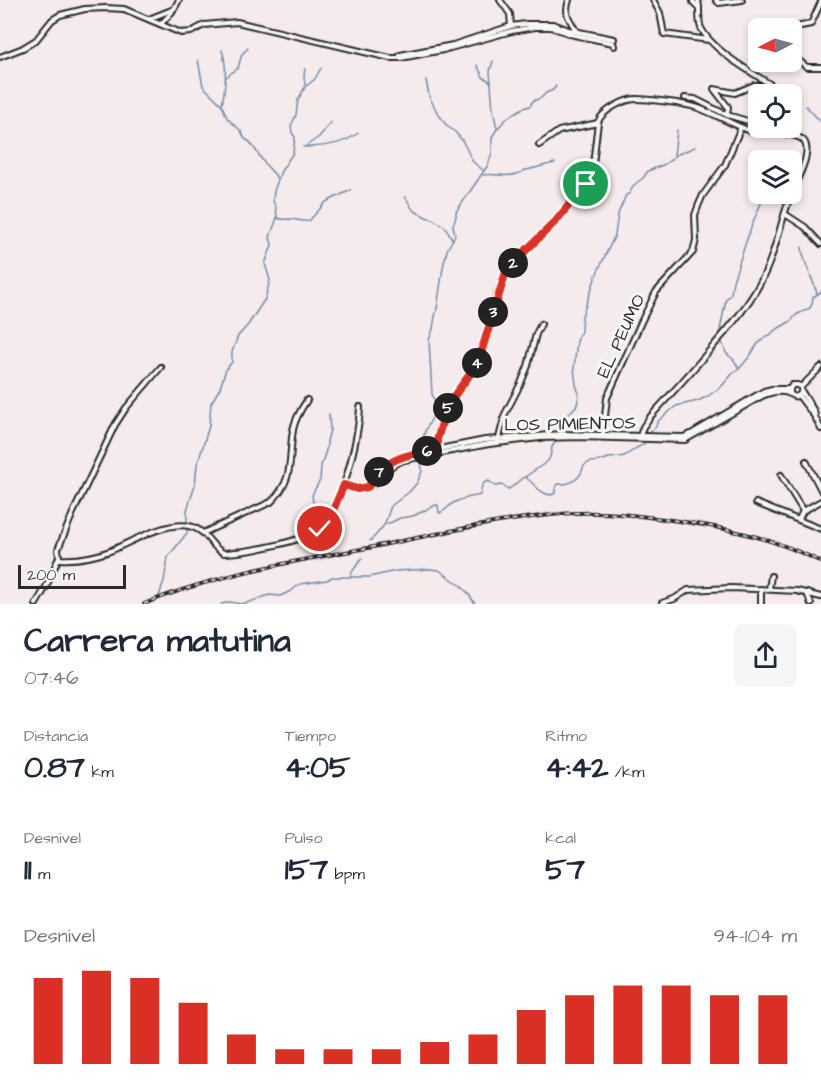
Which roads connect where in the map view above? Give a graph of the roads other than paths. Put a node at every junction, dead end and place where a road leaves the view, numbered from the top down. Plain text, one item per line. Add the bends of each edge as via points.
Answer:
1 (179, 0) edge
2 (500, 0) edge
3 (569, 0) edge
4 (653, 0) edge
5 (693, 0) edge
6 (698, 0) edge
7 (716, 0) edge
8 (742, 0) edge
9 (821, 1) edge
10 (700, 8) junction
11 (174, 9) junction
12 (148, 19) junction
13 (161, 24) junction
14 (511, 26) junction
15 (802, 26) edge
16 (576, 31) junction
17 (614, 39) dead end
18 (710, 40) junction
19 (614, 46) dead end
20 (400, 55) dead end
21 (0, 57) edge
22 (802, 63) edge
23 (821, 67) edge
24 (685, 98) dead end
25 (726, 115) junction
26 (748, 121) edge
27 (598, 123) junction
28 (741, 127) junction
29 (539, 145) dead end
30 (802, 170) edge
31 (788, 204) edge
32 (785, 214) junction
33 (821, 244) edge
34 (541, 324) dead end
35 (161, 367) dead end
36 (821, 367) edge
37 (790, 391) junction
38 (801, 392) junction
39 (307, 400) dead end
40 (360, 407) dead end
41 (821, 429) edge
42 (602, 436) junction
43 (640, 437) junction
44 (498, 438) junction
45 (438, 451) junction
46 (806, 460) dead end
47 (781, 475) dead end
48 (344, 485) junction
49 (821, 490) edge
50 (821, 501) edge
51 (756, 504) dead end
52 (803, 511) junction
53 (799, 519) junction
54 (821, 528) edge
55 (203, 532) junction
56 (59, 557) junction
57 (771, 576) dead end
58 (761, 589) junction
59 (769, 589) junction
60 (807, 593) junction
61 (821, 597) edge
62 (662, 603) edge
63 (36, 604) edge
64 (761, 604) edge
65 (811, 604) edge

1 - 11 street
2 - 14 street via 510,14
3 - 16 street via 566,9
4 - 18 street via 664,34
5 - 10 street
6 - 10 street
7 - 8 street
9 - 15 street via 811,24
10 - 18 street via 700,27
11 - 12 street
11 - 13 street
12 - 13 street
12 - 21 street via 124,9 106,8 60,15 36,40
13 - 19 street via 181,33 204,25 237,22 390,58 443,50 535,27 551,27
14 - 16 street via 543,23
14 - 20 street via 453,45
16 - 17 street
18 - 25 street via 725,55 776,88 754,85 735,93 714,89 728,106
22 - 23 street
24 - 25 street
25 - 26 street
27 - 28 street via 607,111 637,99 694,106
27 - 29 street via 559,131
27 - 45 street via 590,179 506,272 480,356 444,416
28 - 30 street via 803,140 806,147
28 - 42 street, EL PEUMO via 725,165 699,204 693,252 656,292 638,329 607,398
31 - 32 street
32 - 33 street
32 - 43 street via 754,295 650,417
34 - 44 street
35 - 56 street via 113,423 58,549
36 - 38 street
37 - 38 street via 794,397
37 - 38 street, LOS PIMIENTOS via 796,384
37 - 43 street, LOS PIMIENTOS via 764,392 687,436
38 - 41 street
39 - 55 street via 293,429 288,479 280,494 271,502
40 - 48 street
42 - 43 street, LOS PIMIENTOS
42 - 44 street, LOS PIMIENTOS
42 - 45 street, LOS PIMIENTOS via 521,439
44 - 45 street, LOS PIMIENTOS
45 - 48 street, LOS PIMIENTOS via 393,461 381,469 368,487
46 - 49 street
47 - 52 street
48 - 55 street via 325,524 302,537 224,553
50 - 52 street
51 - 53 street
52 - 53 street
53 - 54 street
55 - 56 street via 189,526 171,526 96,556
56 - 63 street
57 - 59 street
58 - 59 street
58 - 62 street via 691,589
58 - 64 street
59 - 60 street
60 - 61 street
60 - 65 street

